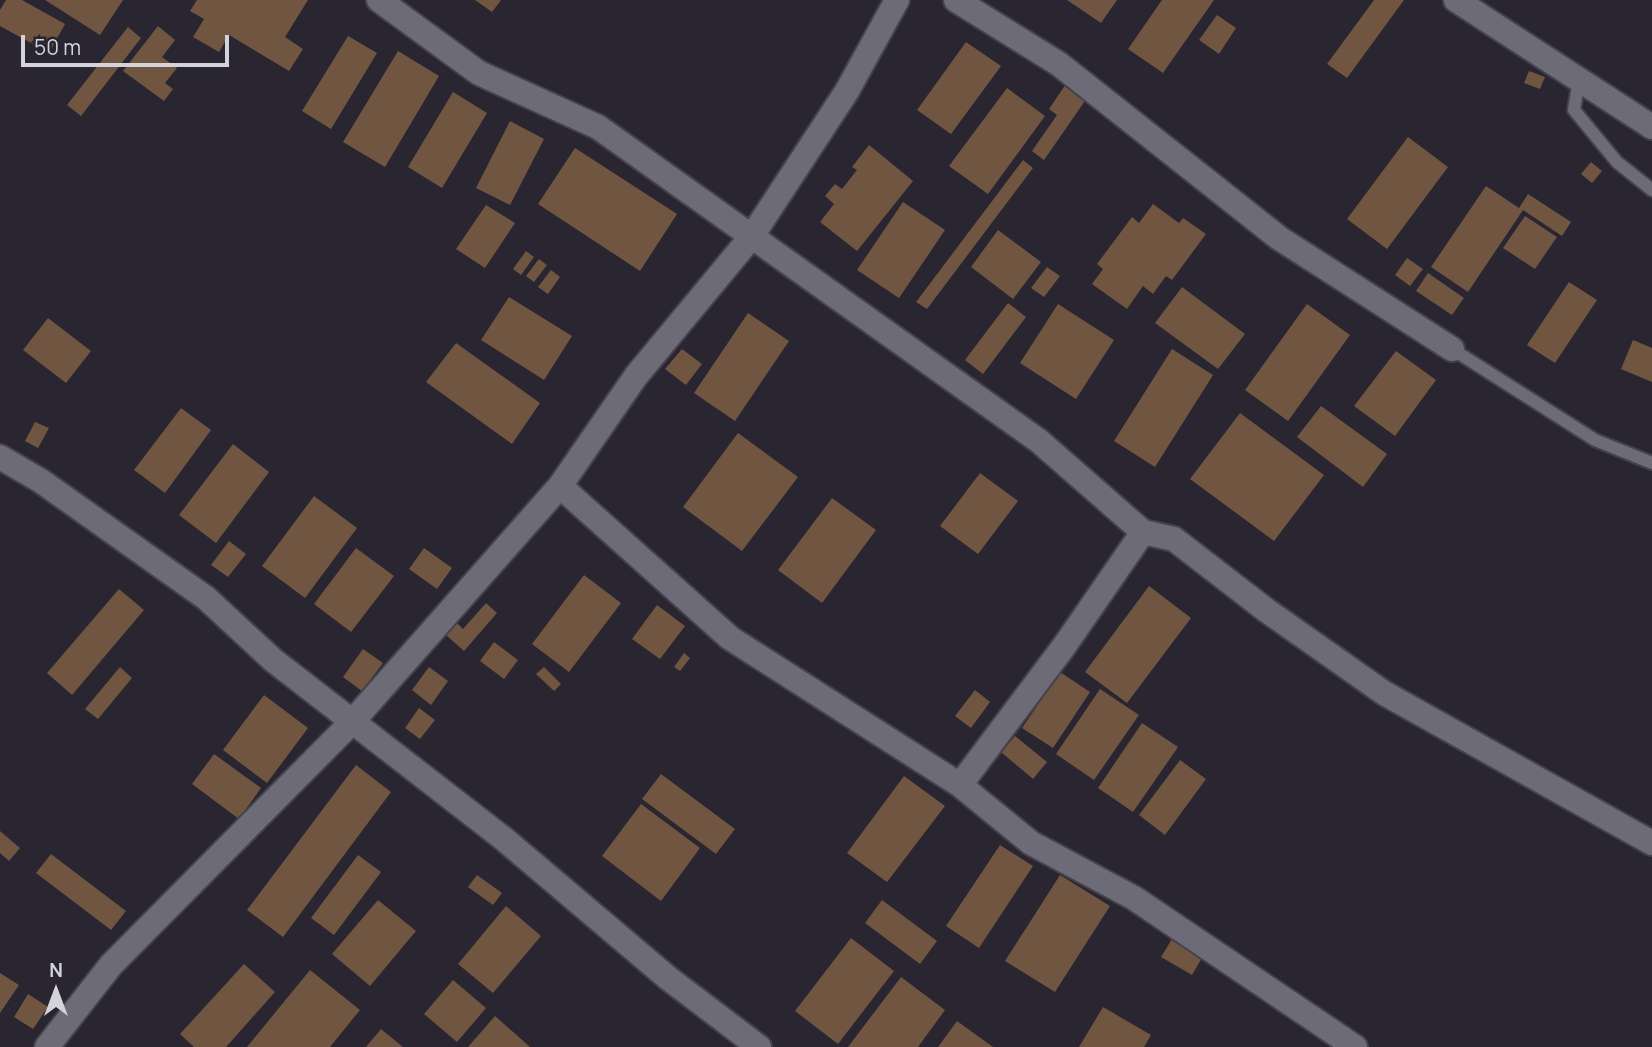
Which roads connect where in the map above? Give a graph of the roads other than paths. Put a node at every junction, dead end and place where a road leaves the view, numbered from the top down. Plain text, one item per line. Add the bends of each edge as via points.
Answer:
1 (379, 0) edge
2 (897, 0) edge
3 (956, 0) edge
4 (1457, 0) edge
5 (1579, 78) junction
6 (1652, 127) edge
7 (1652, 190) edge
8 (752, 236) junction
9 (1452, 349) joint
10 (0, 457) edge
11 (1652, 463) edge
12 (560, 486) junction
13 (1143, 533) junction
14 (352, 722) junction
15 (960, 785) junction
16 (1652, 843) edge
17 (58, 1044) edge
18 (759, 1047) edge
19 (1355, 1047) edge

1 - 8 street via 479,73 598,127
2 - 8 street via 847,91
3 - 9 street via 1059,64 1279,238
4 - 5 street
5 - 6 street
5 - 7 lane via 1574,110 1617,162
8 - 12 street via 636,376
8 - 13 street via 1039,441
9 - 11 lane via 1595,440
10 - 14 street via 205,598 272,660
12 - 14 street
12 - 15 street via 730,638
13 - 15 street
13 - 16 street via 1174,539 1384,693
14 - 17 street via 111,965
14 - 18 street
15 - 19 street via 1031,843 1134,898

